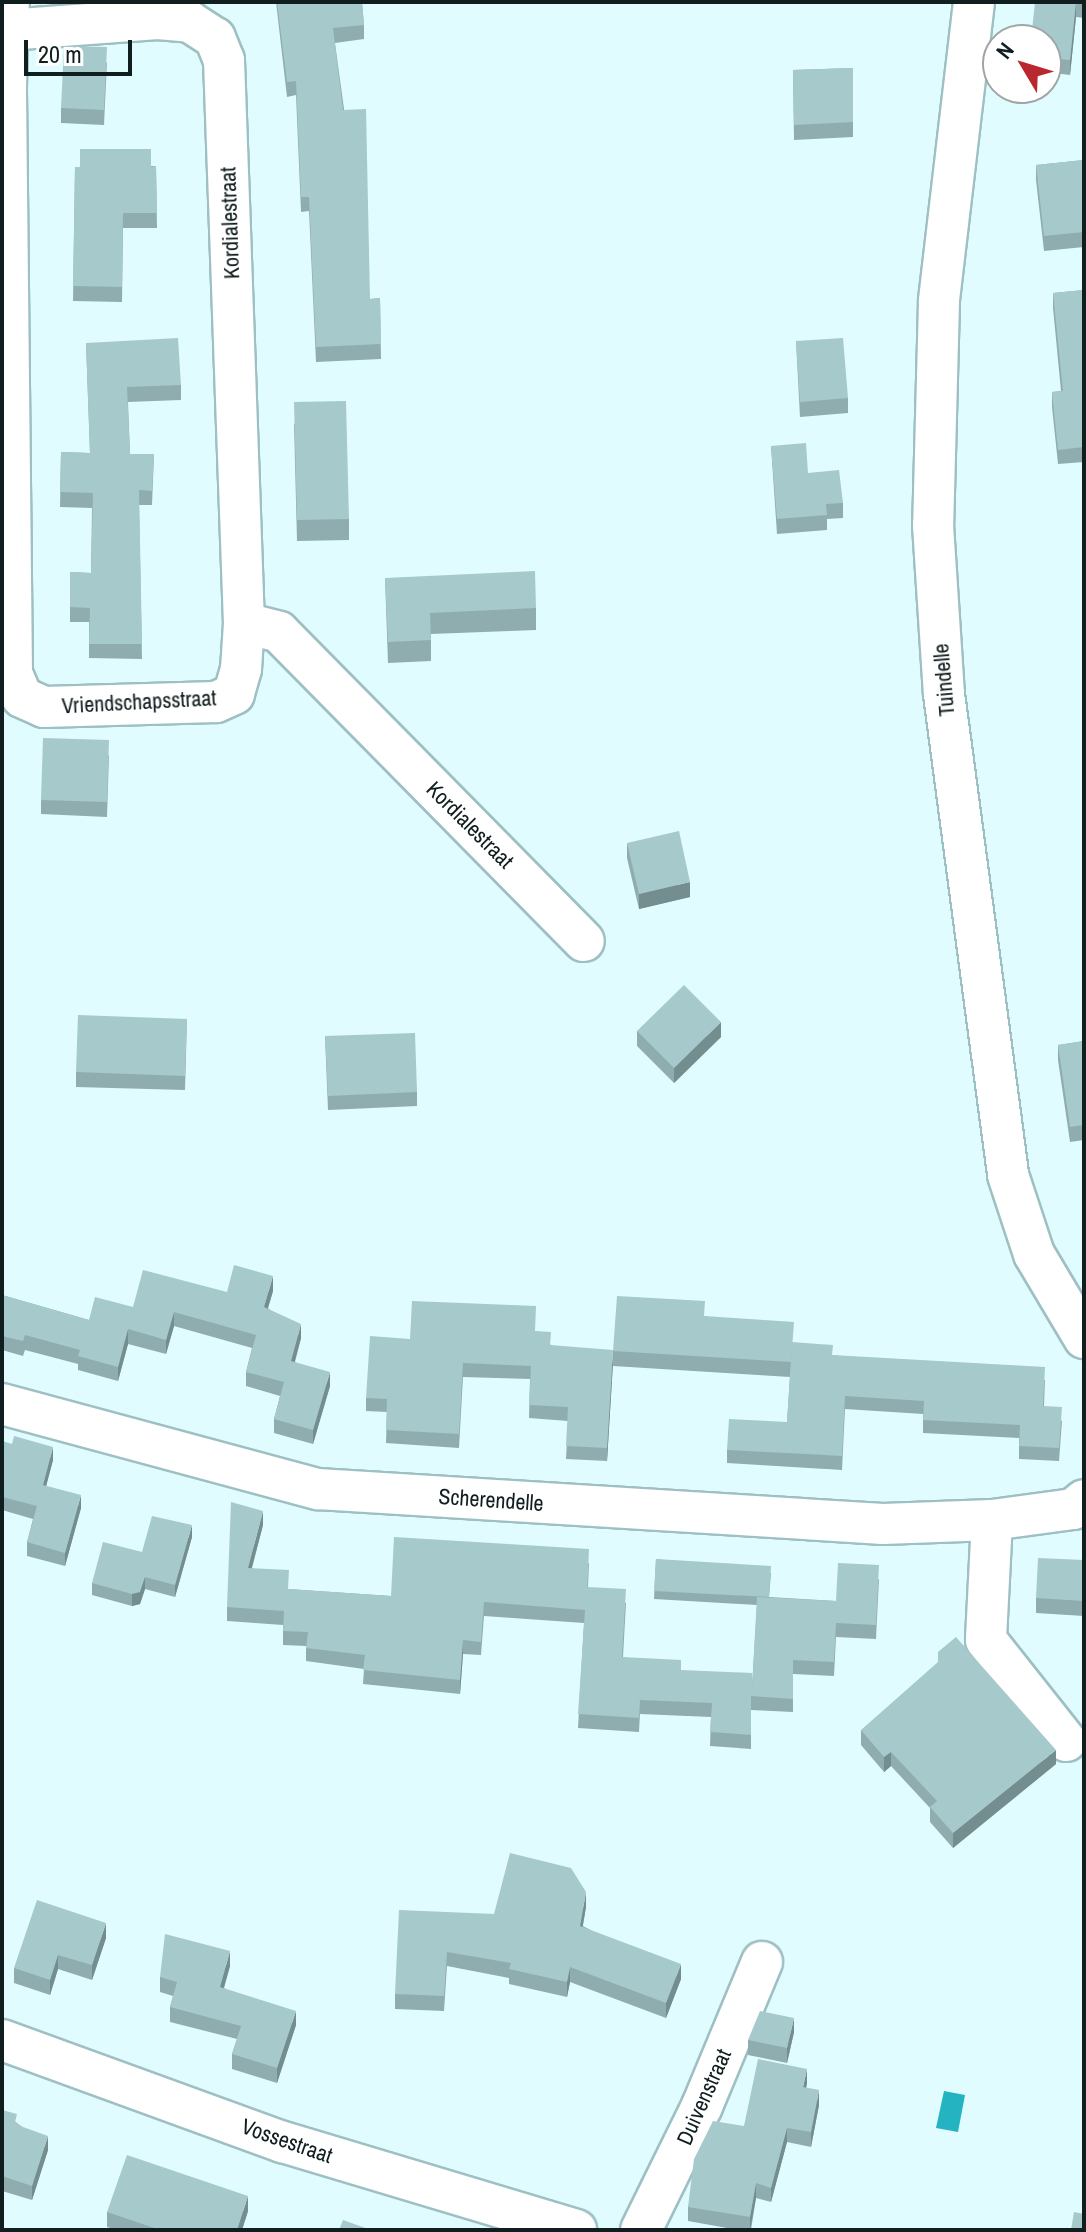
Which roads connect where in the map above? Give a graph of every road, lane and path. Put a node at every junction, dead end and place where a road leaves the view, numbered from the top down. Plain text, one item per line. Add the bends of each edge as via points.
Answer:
1 (974, 2) edge
2 (6, 21) edge
3 (244, 623) junction
4 (234, 694) joint
5 (584, 941) dead end
6 (1084, 1338) edge
7 (2, 1404) edge
8 (1084, 1500) edge
9 (992, 1520) junction
10 (1066, 1741) dead end
11 (762, 1962) dead end
12 (2, 2040) edge
13 (576, 2230) edge
14 (641, 2230) edge

1 - 6 street, Tuindelle via 939,302 933,525 944,694 1008,1175 1034,1254
2 - 3 street, Kordialestraat via 190,22 215,38 224,60
2 - 4 street, Vriendschapsstraat via 12,674 22,697 44,707 216,702
3 - 4 street, Kordialestraat
3 - 5 street, Kordialestraat via 279,632
7 - 9 street, Scherendelle via 318,1489 883,1524
8 - 9 street, Scherendelle via 1073,1509
9 - 10 street via 986,1640
11 - 14 street, Duivenstraat via 702,2106
12 - 13 street, Vossestraat via 283,2142

